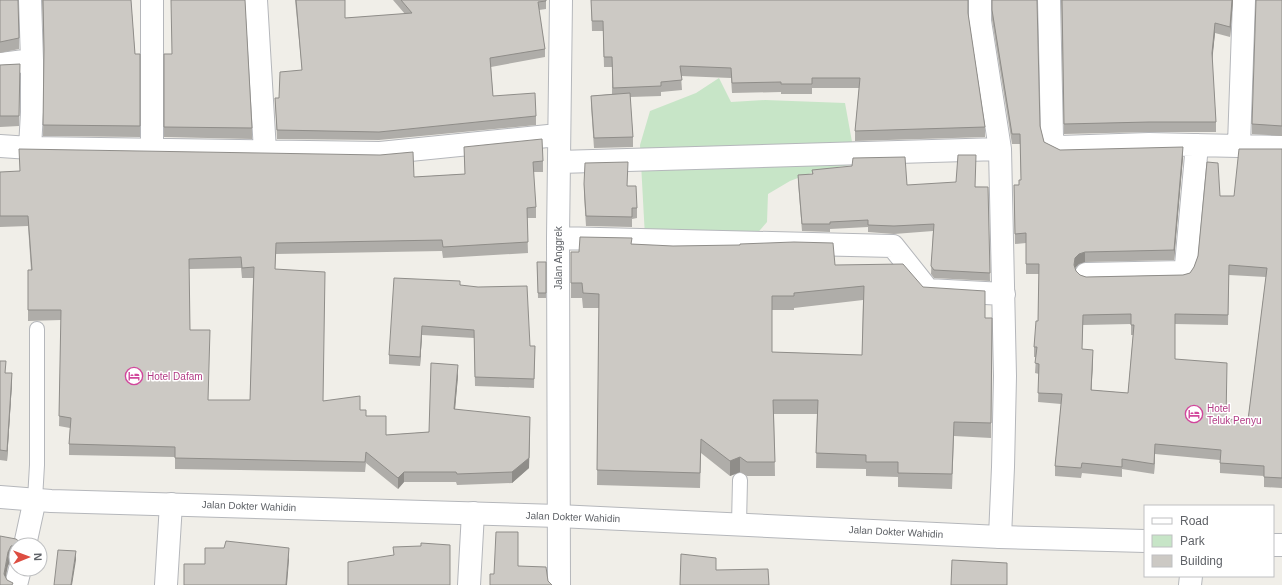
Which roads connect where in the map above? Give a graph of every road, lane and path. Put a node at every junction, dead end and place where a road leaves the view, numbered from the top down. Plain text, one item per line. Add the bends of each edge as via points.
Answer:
1 (30, 0) edge
2 (152, 0) edge
3 (256, 0) edge
4 (561, 0) edge
5 (980, 0) edge
6 (1049, 0) edge
7 (1244, 0) edge
8 (32, 60) junction
9 (0, 64) edge
10 (558, 135) junction
11 (1197, 144) junction
12 (1239, 145) junction
13 (0, 146) edge
14 (1282, 147) edge
15 (30, 148) junction
16 (152, 148) junction
17 (1000, 149) junction
18 (265, 151) junction
19 (559, 162) junction
20 (558, 238) junction
21 (1086, 274) dead end
22 (1004, 294) junction
23 (36, 329) dead end
24 (740, 480) dead end
25 (0, 497) edge
26 (35, 499) junction
27 (171, 504) junction
28 (473, 513) junction
29 (558, 516) junction
30 (739, 524) junction
31 (1000, 536) junction
32 (27, 537) edge
33 (1144, 541) edge
34 (166, 585) edge
35 (469, 585) edge
36 (559, 585) edge

1 - 8 street
2 - 16 street
3 - 18 street
4 - 10 street, Jalan Anggrek
5 - 17 street via 980,21
6 - 11 street via 1054,144
7 - 12 street
8 - 9 street
8 - 15 street
10 - 18 street via 380,153
10 - 19 street, Jalan Anggrek
11 - 12 street
11 - 21 street via 1186,265 1183,272
12 - 14 street
13 - 15 street
15 - 16 street
16 - 18 street
17 - 19 street
17 - 22 street
19 - 20 street, Jalan Anggrek
20 - 22 street via 893,246 928,290
20 - 29 street, Jalan Anggrek
22 - 31 street via 1004,467
23 - 26 lane
24 - 30 lane
25 - 26 street, Jalan Dokter Wahidin
26 - 27 street, Jalan Dokter Wahidin
26 - 32 street
27 - 28 street, Jalan Dokter Wahidin
27 - 34 street
28 - 29 street, Jalan Dokter Wahidin
28 - 35 street
29 - 30 street, Jalan Dokter Wahidin
29 - 36 street, Jalan Anggrek
30 - 31 street, Jalan Dokter Wahidin
31 - 33 street, Jalan Dokter Wahidin

